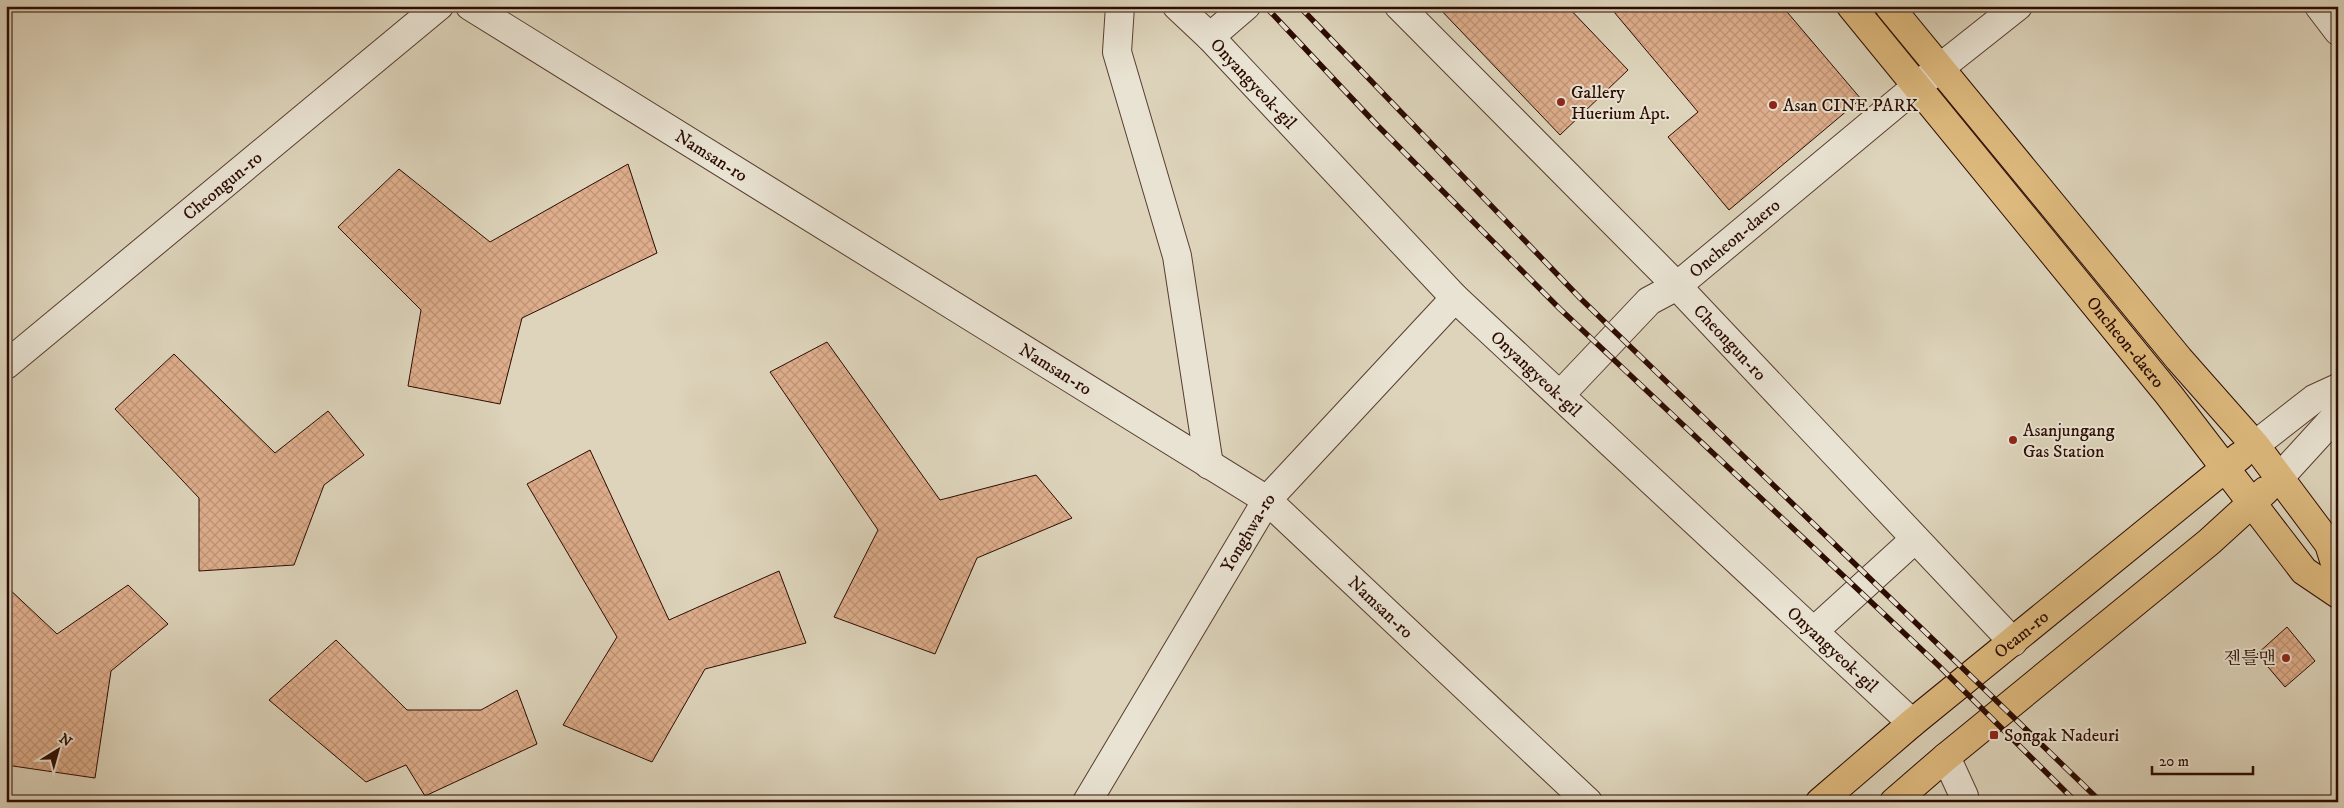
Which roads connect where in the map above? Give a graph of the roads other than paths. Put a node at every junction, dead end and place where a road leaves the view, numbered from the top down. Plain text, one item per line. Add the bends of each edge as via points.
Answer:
1 (439, 6) edge
2 (470, 6) edge
3 (1120, 6) edge
4 (1177, 6) edge
5 (1246, 6) edge
6 (1399, 6) edge
7 (1851, 6) edge
8 (1889, 6) edge
9 (2018, 6) edge
10 (2319, 6) edge
11 (2338, 31) edge
12 (1210, 37) junction
13 (1940, 68) junction
14 (1916, 86) junction
15 (1677, 286) junction
16 (1455, 298) junction
17 (6, 365) edge
18 (2338, 388) edge
19 (1560, 394) junction
20 (2338, 410) edge
21 (2255, 444) junction
22 (1210, 465) junction
23 (2226, 468) junction
24 (2280, 477) junction
25 (1267, 500) junction
26 (2253, 503) junction
27 (1915, 539) junction
28 (2338, 573) edge
29 (2338, 594) edge
30 (1814, 631) junction
31 (2013, 642) junction
32 (1912, 723) junction
33 (1946, 757) junction
34 (1087, 802) edge
35 (1588, 802) edge
36 (1820, 802) edge
37 (1894, 802) edge
38 (1964, 802) edge

1 - 17 street, Cheongun-ro
2 - 22 street, Namsan-ro
3 - 22 street via 1118,52 1177,256
4 - 12 street, Onyangyeok-gil
5 - 12 street
6 - 15 street, Cheongun-ro
7 - 14 main road, Oncheon-daero
8 - 13 main road, Oncheon-daero
9 - 13 street, Oncheon-daero
10 - 11 street
12 - 16 street, Onyangyeok-gil
13 - 14 street, Oncheon-daero
13 - 21 main road, Oncheon-daero via 2179,359
14 - 15 street, Oncheon-daero
14 - 23 main road, Oncheon-daero
15 - 19 street, Oncheon-daero via 1649,301
15 - 27 street, Cheongun-ro
16 - 19 street, Onyangyeok-gil
16 - 25 street, Yonghwa-ro
18 - 21 street via 2314,399
19 - 30 street, Onyangyeok-gil
20 - 24 street
21 - 23 main road, Oeam-ro
21 - 24 main road, Oncheon-daero
22 - 25 street, Namsan-ro
23 - 26 main road, Oncheon-daero
23 - 31 main road, Oeam-ro
24 - 26 main road
24 - 28 main road, Oncheon-daero via 2329,544
25 - 34 street, Yonghwa-ro
25 - 35 street, Namsan-ro
26 - 29 main road, Oncheon-daero via 2304,571
26 - 33 main road via 2181,566
27 - 30 street
27 - 31 street, Cheongun-ro
30 - 32 street, Onyangyeok-gil
31 - 32 main road, Oeam-ro
32 - 36 main road, Oeam-ro
33 - 37 main road
33 - 38 street

